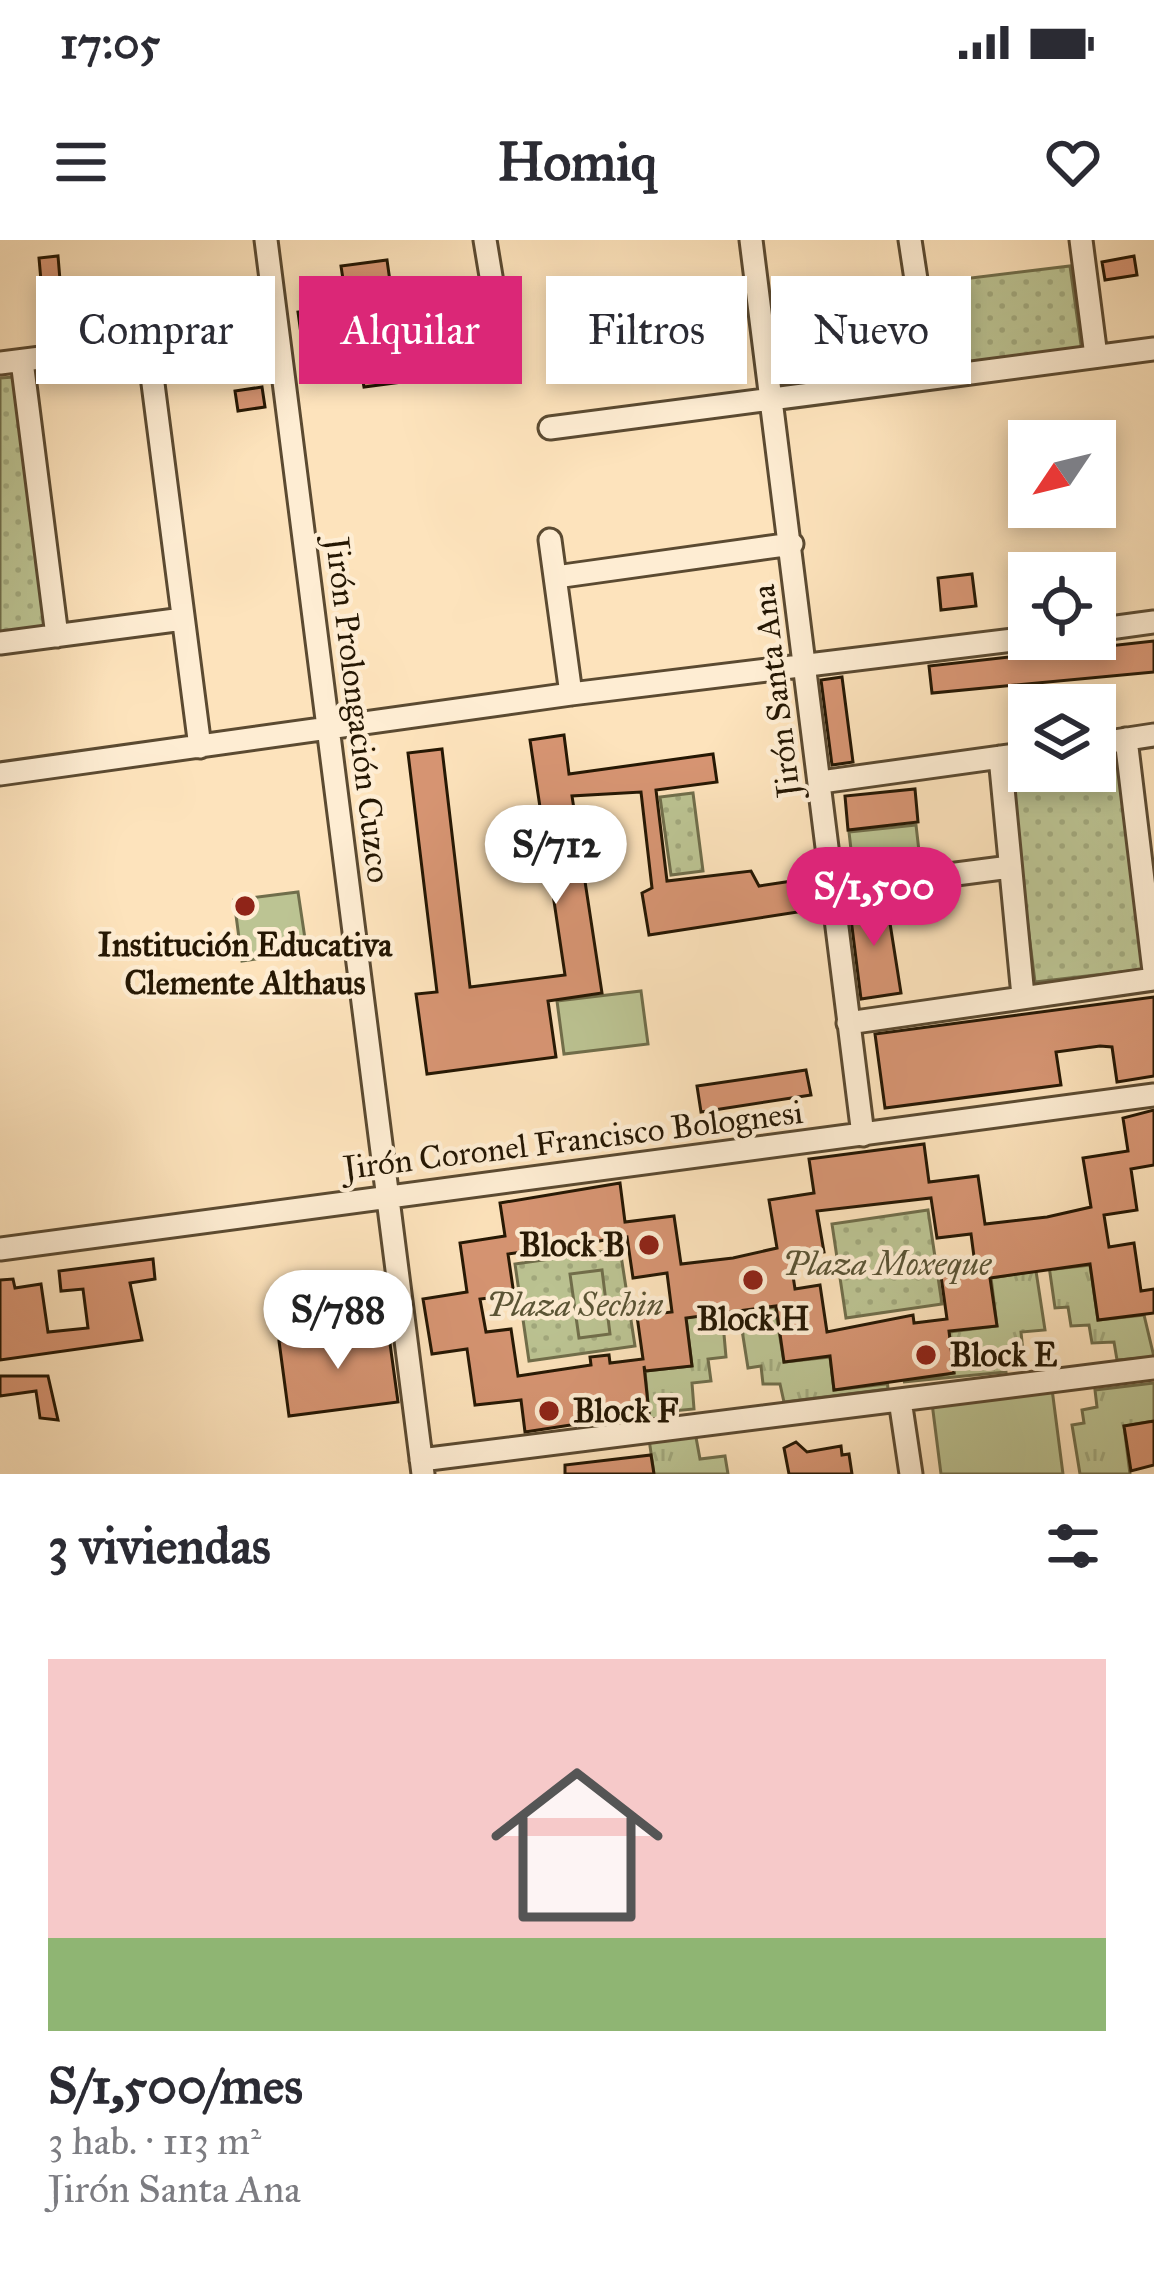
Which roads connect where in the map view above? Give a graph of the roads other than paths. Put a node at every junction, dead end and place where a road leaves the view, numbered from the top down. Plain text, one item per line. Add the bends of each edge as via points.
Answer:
1 (266, 240) edge
2 (484, 240) edge
3 (751, 240) edge
4 (910, 240) edge
5 (1081, 240) edge
6 (490, 276) edge
7 (915, 276) edge
8 (277, 328) joint
9 (1154, 349) edge
10 (1096, 356) junction
11 (11, 362) edge
12 (971, 373) edge
13 (153, 384) edge
14 (886, 384) edge
15 (772, 399) junction
16 (550, 428) dead end
17 (550, 540) dead end
18 (792, 544) junction
19 (556, 577) junction
20 (184, 619) junction
21 (1154, 622) edge
22 (1116, 627) edge
23 (57, 636) junction
24 (1008, 641) edge
25 (0, 643) edge
26 (806, 667) junction
27 (572, 694) junction
28 (325, 730) junction
29 (1154, 735) edge
30 (1126, 739) junction
31 (1116, 741) edge
32 (200, 747) junction
33 (1008, 757) edge
34 (1000, 758) junction
35 (0, 773) edge
36 (821, 782) junction
37 (1010, 867) junction
38 (833, 890) junction
39 (1154, 975) edge
40 (1023, 996) junction
41 (848, 1023) junction
42 (1154, 1095) edge
43 (863, 1135) junction
44 (390, 1196) junction
45 (0, 1249) edge
46 (1154, 1367) edge
47 (900, 1400) junction
48 (422, 1467) edge
49 (911, 1474) edge

1 - 8 street, Jirón Prolongación Cuzco
2 - 6 street
3 - 15 street, Jirón Santa Ana
4 - 7 street
5 - 10 street
8 - 28 street, Jirón Prolongación Cuzco
9 - 10 street
10 - 12 street
11 - 23 street
13 - 20 street
14 - 15 street
15 - 16 street
15 - 18 street, Jirón Santa Ana
17 - 19 street
18 - 19 street
18 - 26 street, Jirón Santa Ana
19 - 27 street
20 - 23 street
20 - 32 street
21 - 22 street
23 - 25 street
24 - 26 street
26 - 27 street
26 - 36 street, Jirón Santa Ana
27 - 28 street
28 - 32 street
28 - 44 street, Jirón Prolongación Cuzco
29 - 30 street
30 - 31 street
30 - 39 street
32 - 35 street
33 - 34 street
34 - 36 street
34 - 37 street
36 - 38 street, Jirón Santa Ana
37 - 38 street
37 - 40 street
38 - 41 street, Jirón Santa Ana
39 - 40 street
40 - 41 street
41 - 43 street, Jirón Santa Ana
42 - 43 street, Jirón Coronel Francisco Bolognesi
43 - 44 street, Jirón Coronel Francisco Bolognesi
44 - 45 street, Jirón Coronel Francisco Bolognesi
44 - 48 street, Jirón Prolongación Cuzco
46 - 47 street
47 - 48 street
47 - 49 street

